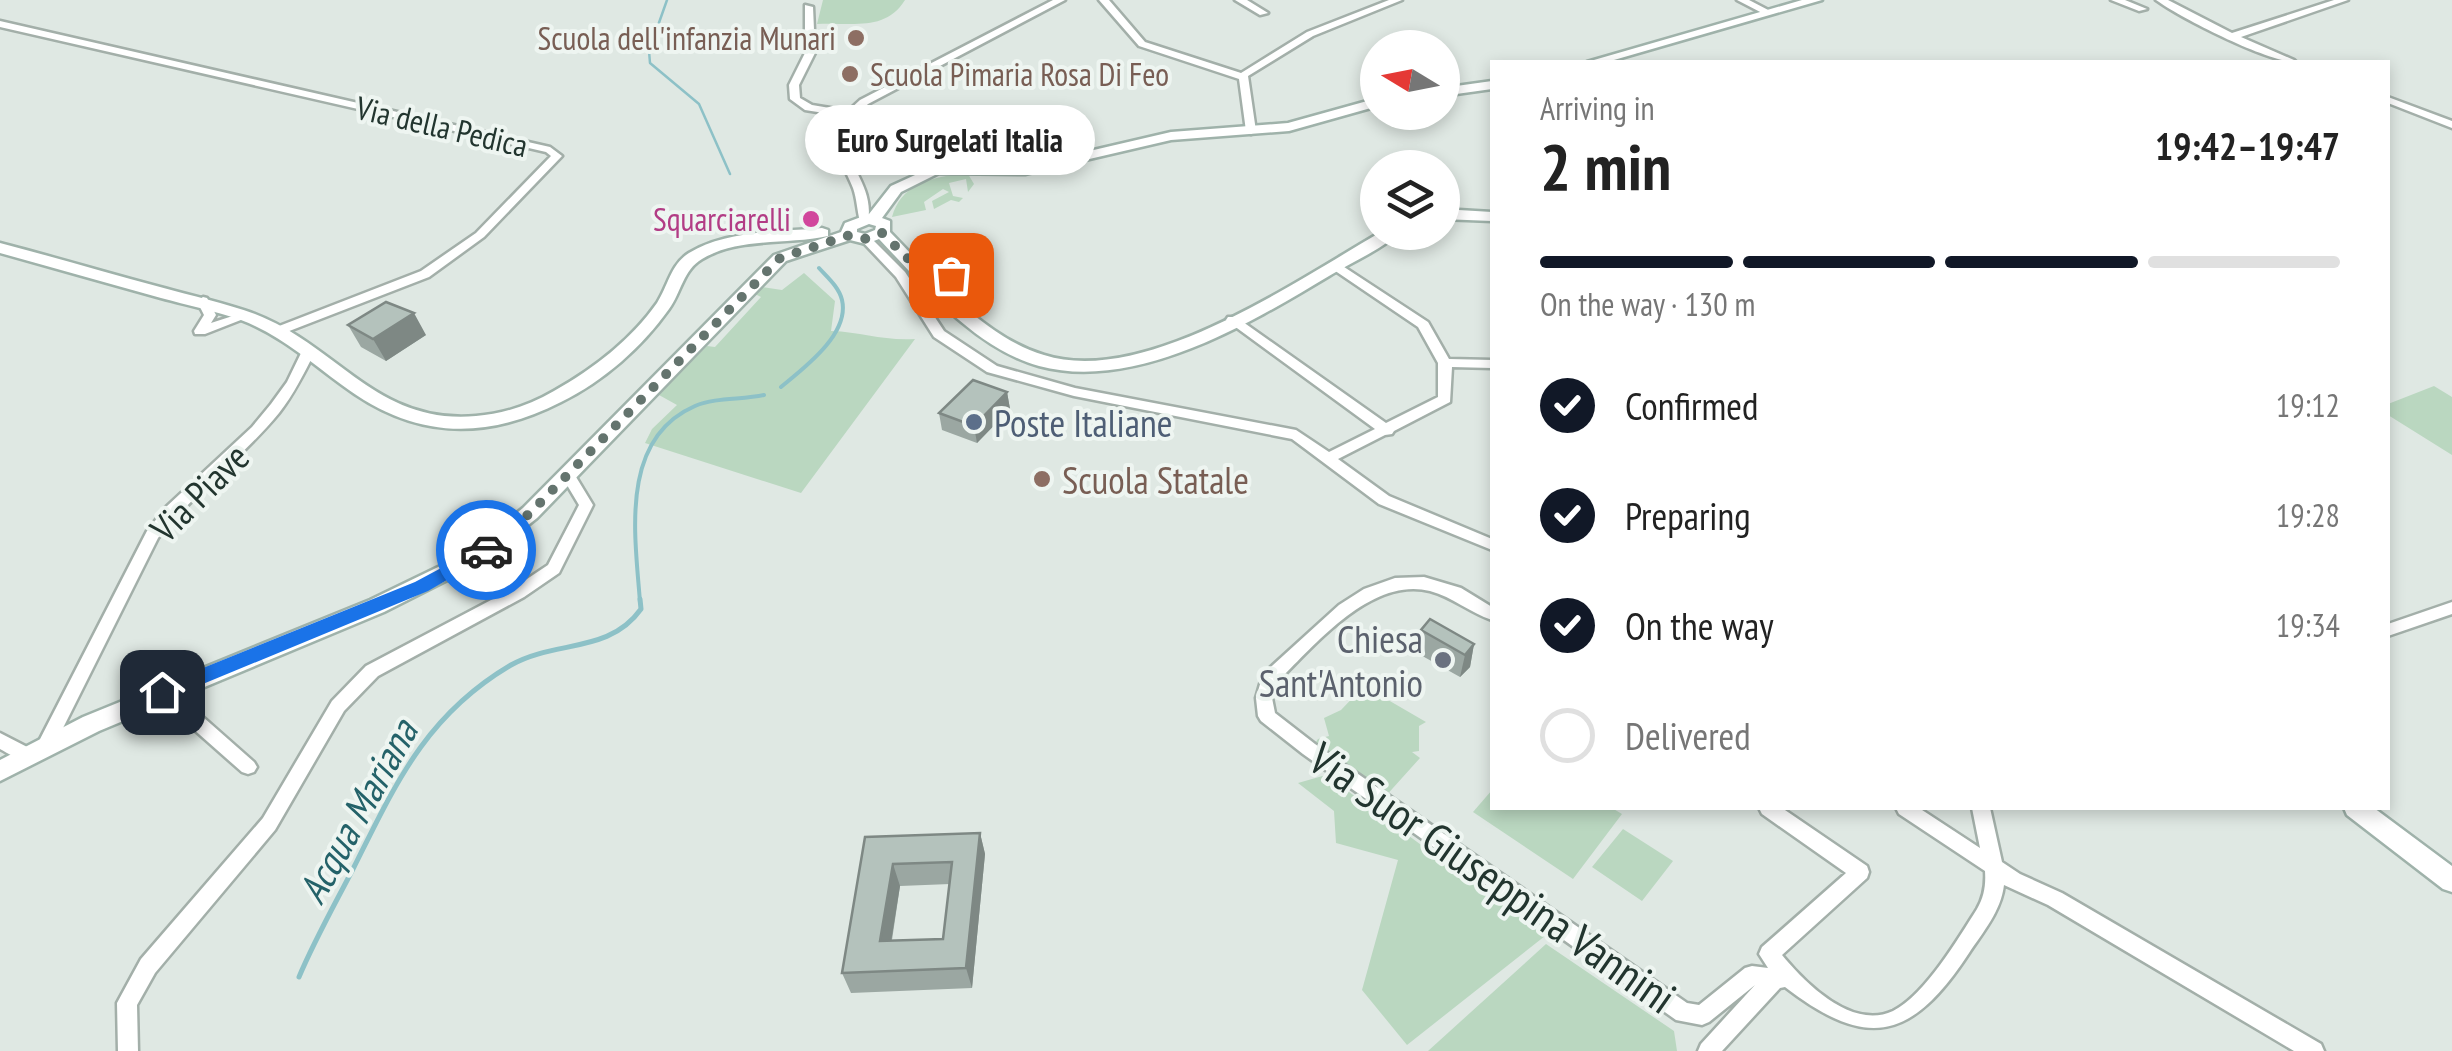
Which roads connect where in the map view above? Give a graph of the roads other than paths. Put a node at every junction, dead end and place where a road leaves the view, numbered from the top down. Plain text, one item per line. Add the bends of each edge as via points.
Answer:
1 (1034, 0) edge
2 (1060, 0) edge
3 (1104, 0) edge
4 (1240, 0) edge
5 (1397, 0) edge
6 (1742, 0) edge
7 (1816, 0) edge
8 (2116, 0) edge
9 (2161, 0) edge
10 (2342, 0) edge
11 (1797, 3) edge
12 (808, 7) dead end
13 (1046, 7) junction
14 (2142, 8) dead end
15 (1263, 13) dead end
16 (1770, 13) junction
17 (0, 24) edge
18 (2231, 37) junction
19 (1601, 60) edge
20 (2286, 60) edge
21 (1242, 76) junction
22 (1490, 85) edge
23 (1460, 89) edge
24 (2390, 101) edge
25 (1360, 107) edge
26 (848, 114) junction
27 (2452, 125) edge
28 (1250, 132) junction
29 (1460, 215) edge
30 (1490, 216) edge
31 (864, 229) junction
32 (0, 248) edge
33 (1362, 250) edge
34 (1334, 266) junction
35 (951, 275) dead end
36 (932, 282) junction
37 (203, 302) junction
38 (245, 316) junction
39 (1232, 320) junction
40 (279, 331) junction
41 (991, 334) junction
42 (959, 348) junction
43 (308, 352) junction
44 (1445, 363) junction
45 (1490, 364) edge
46 (1386, 431) junction
47 (1331, 457) junction
48 (568, 475) junction
49 (1489, 541) edge
50 (2452, 608) edge
51 (1490, 613) edge
52 (2390, 629) edge
53 (162, 692) junction
54 (0, 740) edge
55 (37, 750) junction
56 (248, 767) dead end
57 (0, 772) edge
58 (1771, 810) edge
59 (1908, 810) edge
60 (1981, 810) edge
61 (2359, 810) edge
62 (1992, 865) junction
63 (2452, 880) edge
64 (1782, 978) junction
65 (128, 1051) edge
66 (1708, 1051) edge
67 (2314, 1051) edge

1 - 13 street
2 - 13 street
3 - 21 street via 1142,44
4 - 15 street
5 - 21 street via 1310,34
6 - 16 street
7 - 11 main road
8 - 14 street
9 - 18 street
10 - 18 street
11 - 16 main road
12 - 26 street via 810,54 794,85 795,99 808,108
13 - 26 street
16 - 19 main road
17 - 40 street, Via della Pedica via 557,156 480,236 425,274
18 - 20 street
21 - 28 street
22 - 23 main road
24 - 27 street
25 - 28 main road
26 - 31 street via 842,150 864,199
28 - 31 main road via 1171,136 1020,170 931,170 891,193
29 - 30 main road
31 - 36 main road
31 - 42 street via 938,334
31 - 43 main road via 698,254 682,268 658,313 586,380 513,413 451,423 402,413
31 - 48 main road via 780,258
32 - 37 main road
33 - 34 main road
34 - 39 main road
34 - 44 street via 1423,325
35 - 36 street
36 - 41 main road
37 - 38 main road
37 - 38 street via 210,315 194,334
38 - 40 main road
39 - 41 main road via 1143,360 1098,368 1046,362
39 - 46 street
40 - 43 main road
41 - 42 street
42 - 47 street via 992,368 1074,392 1296,435
43 - 55 street, Via Piave via 263,426 152,535
44 - 45 street
44 - 46 street via 1445,399
46 - 47 street
47 - 49 street via 1384,500
48 - 53 main road via 505,536 448,574
48 - 65 street via 586,505 554,569 372,671 338,706 269,824 148,966 127,1003
50 - 52 street
51 - 64 street, Via Suor Giuseppina Vannini via 1411,581 1366,592 1269,679 1268,716 1684,1013 1702,1016 1752,975
53 - 55 main road
53 - 56 street
54 - 55 street
55 - 57 main road
58 - 64 street via 1860,872 1770,954
59 - 62 street
60 - 62 street
61 - 63 main road
62 - 64 street via 1992,897 1971,934 1895,1021 1848,1020
62 - 67 street
64 - 66 street

